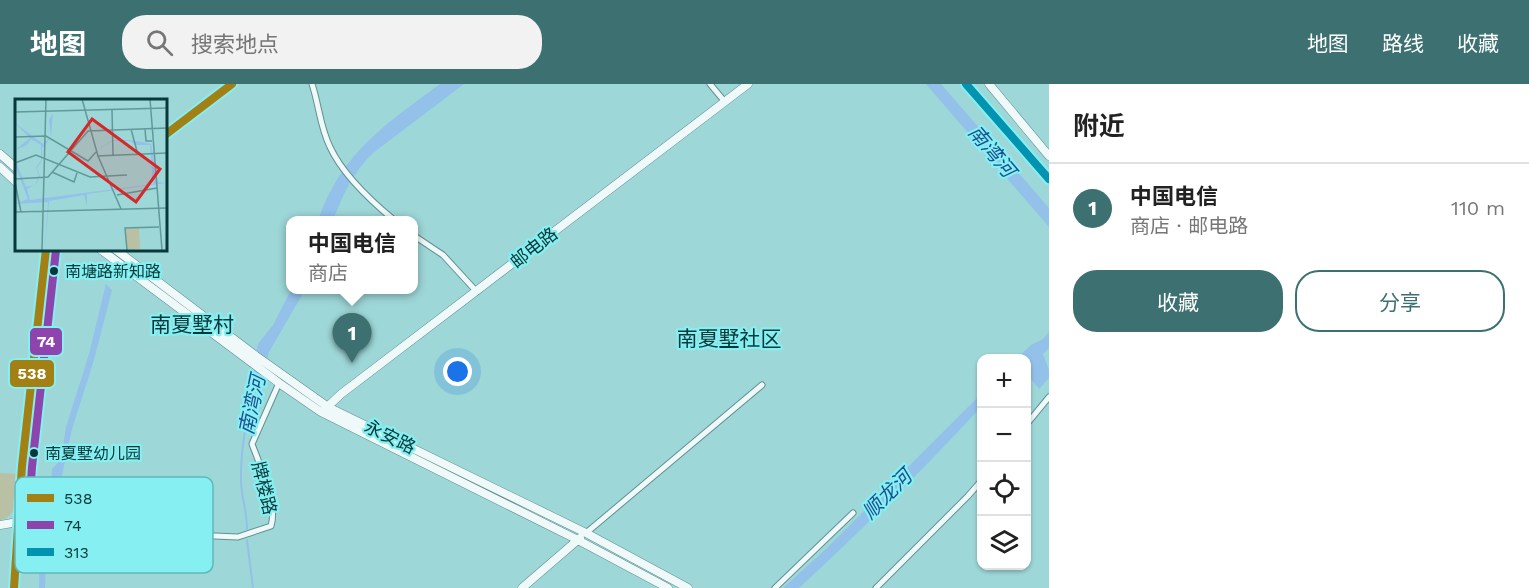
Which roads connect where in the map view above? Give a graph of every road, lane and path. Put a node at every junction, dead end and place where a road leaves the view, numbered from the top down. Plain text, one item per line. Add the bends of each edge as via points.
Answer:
1 (232, 84) edge
2 (312, 84) edge
3 (711, 84) edge
4 (748, 84) edge
5 (966, 84) edge
6 (988, 84) edge
7 (725, 102) junction
8 (166, 134) edge
9 (0, 154) edge
10 (1049, 156) edge
11 (0, 167) edge
12 (15, 167) edge
13 (1049, 179) edge
14 (15, 181) edge
15 (390, 216) edge
16 (418, 238) edge
17 (46, 250) edge
18 (101, 250) edge
19 (116, 250) edge
20 (477, 292) junction
21 (255, 360) junction
22 (272, 372) junction
23 (279, 383) junction
24 (762, 386) dead end
25 (1049, 397) edge
26 (324, 409) junction
27 (1031, 419) edge
28 (21, 477) edge
29 (977, 485) edge
30 (853, 513) dead end
31 (15, 522) edge
32 (0, 525) edge
33 (586, 533) junction
34 (213, 536) edge
35 (578, 540) junction
36 (15, 572) edge
37 (14, 588) edge
38 (522, 588) edge
39 (668, 588) edge
40 (688, 588) edge
41 (775, 588) edge
42 (876, 588) edge

1 - 8 street
2 - 15 street via 330,148 358,185
3 - 7 street
4 - 7 street, 邮电路
5 - 13 street
6 - 10 street
7 - 20 street, 邮电路
9 - 12 street
11 - 14 street
16 - 20 street via 443,255
17 - 28 street
18 - 21 street, 永安路
19 - 21 street, 永安路
20 - 26 street, 邮电路
21 - 22 street, 永安路
22 - 23 street, 永安路
22 - 26 street, 永安路
23 - 26 street, 永安路
23 - 34 street, 牌楼路 via 252,444 274,517 271,526 238,537
24 - 33 street
25 - 27 street
26 - 33 street, 永安路
26 - 35 street, 永安路
29 - 42 street
30 - 41 street
31 - 32 street
33 - 35 street
33 - 40 street, 永安路
35 - 38 street
35 - 39 street, 永安路
36 - 37 street

